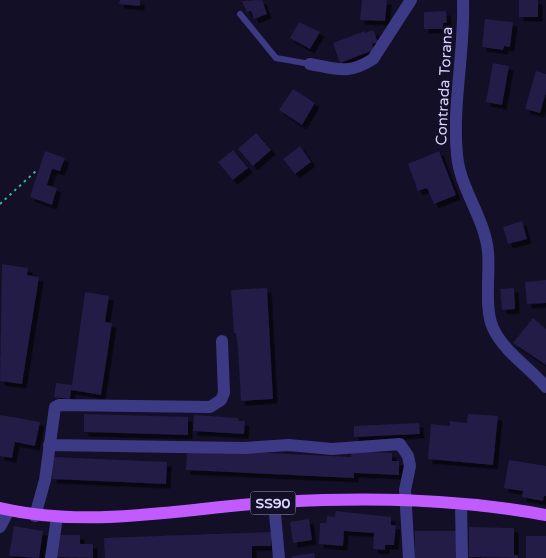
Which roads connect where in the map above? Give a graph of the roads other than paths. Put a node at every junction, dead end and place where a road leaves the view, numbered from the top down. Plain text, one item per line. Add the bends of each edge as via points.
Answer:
1 (412, 0) edge
2 (456, 0) edge
3 (462, 0) edge
4 (240, 14) dead end
5 (464, 29) junction
6 (310, 64) joint
7 (222, 341) dead end
8 (546, 387) edge
9 (49, 445) junction
10 (406, 501) junction
11 (274, 503) junction
12 (461, 504) junction
13 (4, 509) edge
14 (546, 515) edge
15 (36, 516) junction
16 (58, 517) junction
17 (0, 527) edge
18 (51, 558) edge
19 (279, 558) edge
20 (409, 558) edge
21 (462, 558) edge

1 - 6 street via 373,59 345,71
2 - 5 street
3 - 5 street, Contrada Torana
4 - 6 lane via 276,58
5 - 8 street, Contrada Torana via 456,125 457,157 488,251 493,327 518,361
7 - 9 street via 225,387 216,404 210,407 59,405 53,411
9 - 10 street via 244,448 289,444 332,449 400,444 410,466
9 - 15 street
10 - 11 main road, SS90
10 - 12 main road, SS90
10 - 20 street
11 - 16 main road, SS90 via 93,519
11 - 19 street
12 - 14 main road, SS90
12 - 21 street
13 - 15 main road, SS90
13 - 17 street
15 - 16 main road, SS90
16 - 18 street

